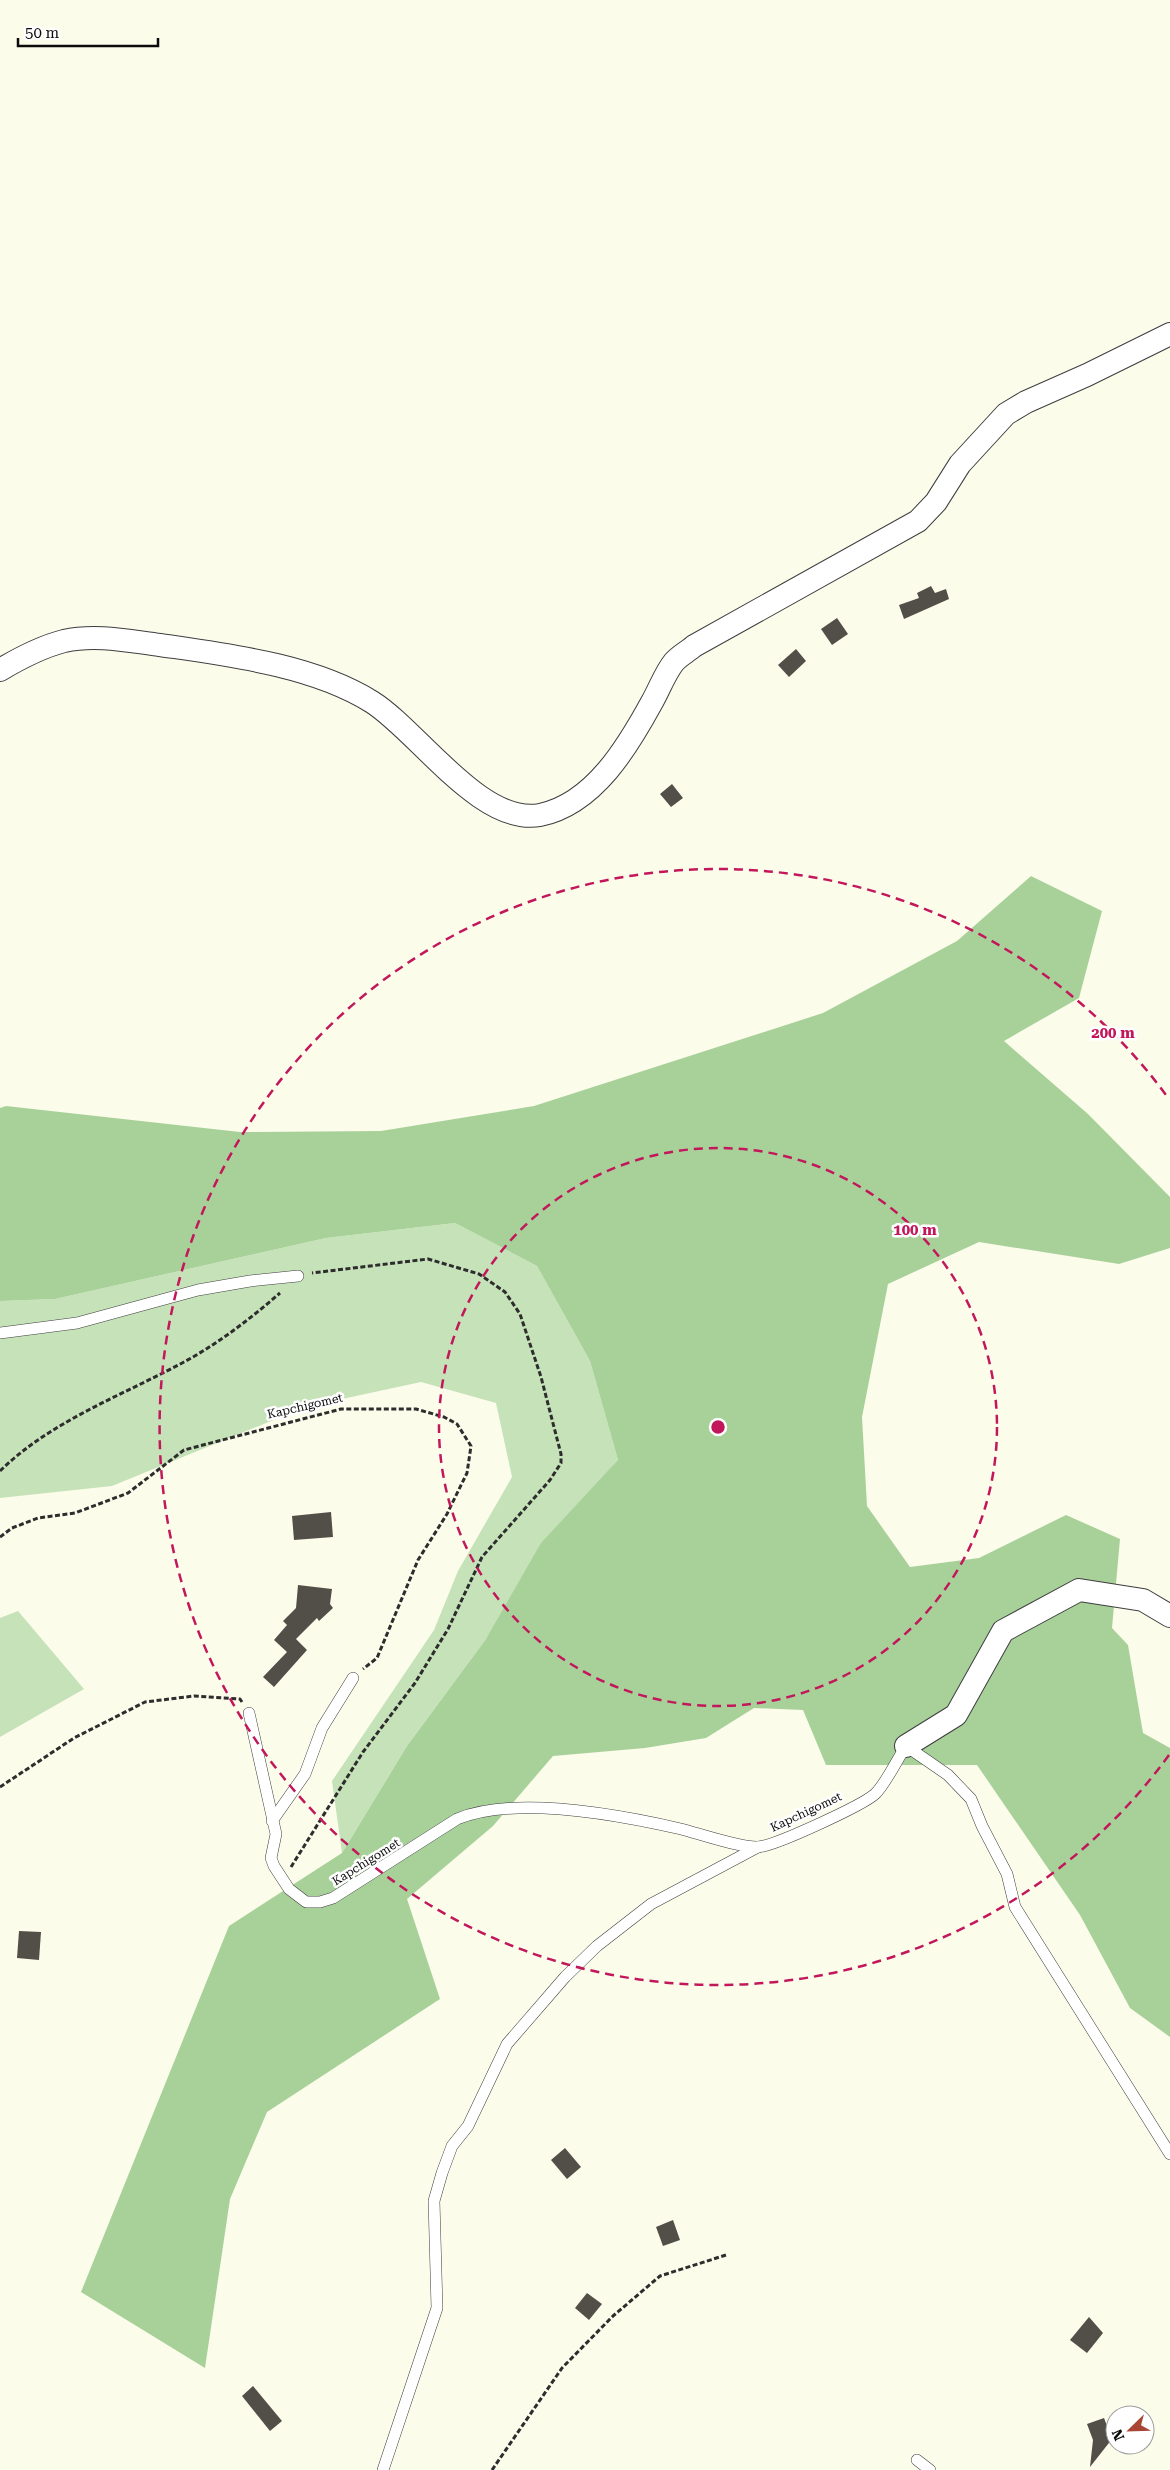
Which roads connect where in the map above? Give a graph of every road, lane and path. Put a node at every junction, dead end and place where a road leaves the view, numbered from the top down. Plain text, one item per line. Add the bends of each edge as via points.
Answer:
1 (1170, 334) edge
2 (0, 670) edge
3 (298, 1276) junction
4 (0, 1333) edge
5 (0, 1471) edge
6 (0, 1537) edge
7 (1170, 1616) edge
8 (353, 1678) joint
9 (249, 1713) joint
10 (906, 1746) junction
11 (0, 1787) edge
12 (272, 1822) junction
13 (758, 1847) junction
14 (283, 1880) junction
15 (1170, 2154) edge
16 (726, 2255) dead end
17 (917, 2460) dead end
18 (383, 2470) edge
19 (492, 2470) edge
20 (930, 2470) edge

1 - 2 street via 1006,414 960,464 936,502 918,521 694,646 674,663 630,742 594,784 578,798 541,814 517,815 463,786 372,702 330,681 279,666 102,638 65,641 25,655
3 - 4 lane via 250,1280 198,1290 77,1323
3 - 5 path via 248,1320 185,1362 43,1436
3 - 14 path via 428,1259 479,1274 505,1292 520,1314 561,1454 560,1463 550,1480 482,1557 448,1630 415,1683 363,1752
6 - 8 path, Kapchigomet via 12,1528 38,1518 76,1513 128,1494 184,1450 340,1409 416,1409 444,1417 457,1424 471,1446 467,1473 447,1514 418,1560 377,1658
7 - 10 street via 1143,1600 1078,1590 1003,1631 956,1715
8 - 12 lane via 322,1728 306,1774
9 - 11 path via 240,1699 194,1696 145,1702 74,1738
9 - 12 lane, Kapchigomet
10 - 13 lane, Kapchigomet via 875,1794 787,1838
10 - 15 lane via 948,1775 971,1799 1008,1874 1016,1907
12 - 14 lane, Kapchigomet via 276,1834 271,1858
13 - 14 lane, Kapchigomet via 618,1816 564,1810 492,1808 457,1819 334,1898 306,1902
13 - 18 lane via 651,1904 597,1946 565,1977 507,2044 468,2126 452,2146 442,2173 434,2201 436,2308
16 - 19 path via 660,2276 613,2316 562,2368
17 - 20 lane

